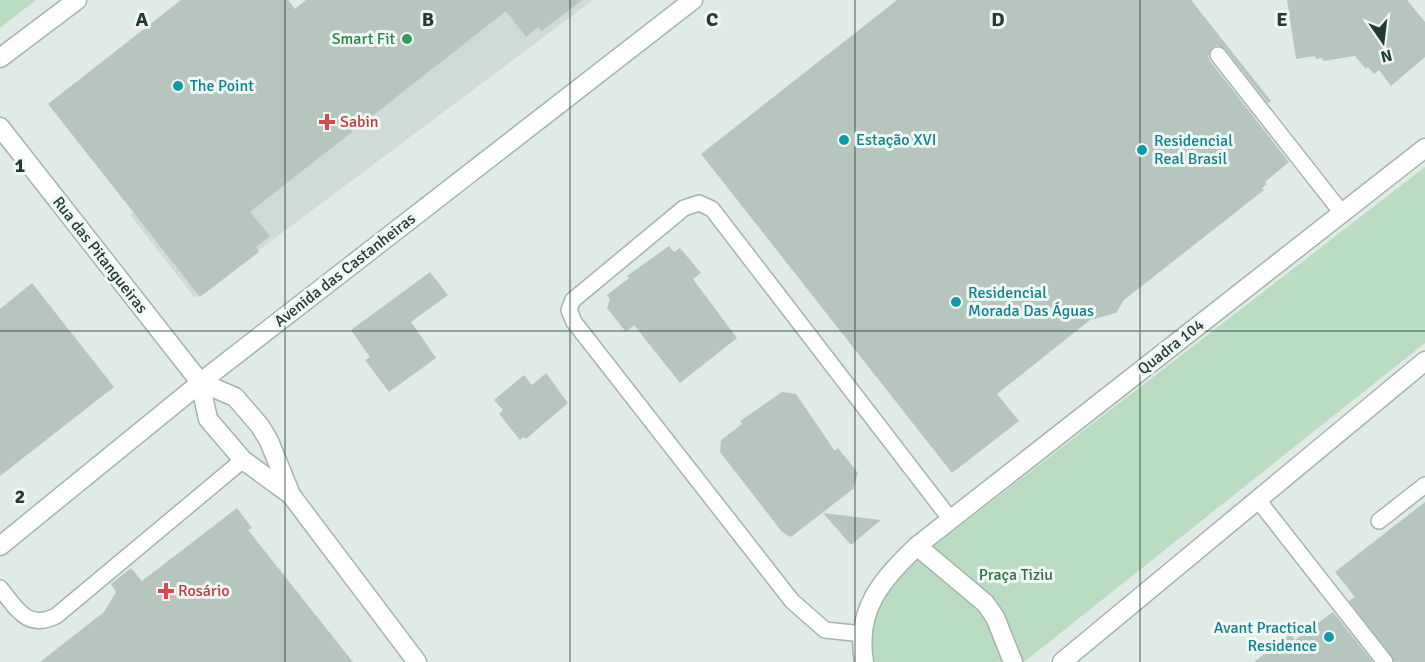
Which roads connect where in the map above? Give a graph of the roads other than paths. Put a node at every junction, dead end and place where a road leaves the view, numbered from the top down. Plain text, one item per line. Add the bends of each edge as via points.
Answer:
1 (77, 0) edge
2 (690, 1) edge
3 (1218, 55) dead end
4 (0, 58) edge
5 (0, 127) edge
6 (1425, 148) edge
7 (1342, 213) junction
8 (1425, 362) edge
9 (200, 382) junction
10 (243, 460) junction
11 (1425, 485) edge
12 (291, 495) junction
13 (1258, 500) junction
14 (951, 520) junction
15 (1379, 521) dead end
16 (0, 546) edge
17 (917, 546) junction
18 (0, 588) edge
19 (863, 634) junction
20 (410, 660) edge
21 (864, 662) edge
22 (1013, 662) edge
23 (1062, 662) edge
24 (1385, 662) edge

1 - 4 street
2 - 9 street, Avenida das Castanheiras
3 - 7 lane
5 - 9 street, Rua das Pitangueiras
6 - 7 street, Quadra 104
7 - 14 street, Quadra 104
8 - 13 street
9 - 10 street, Rua das Pitangueiras via 208,419
9 - 12 street, Rua das Pitangueiras via 235,397 260,426
9 - 16 street, Avenida das Castanheiras
10 - 12 street, Rua das Pitangueiras
10 - 18 lane via 56,616 38,622 30,620
11 - 15 lane
12 - 20 street, Rua das Pitangueiras
13 - 23 street
13 - 24 lane
14 - 17 street, Quadra 104
14 - 19 lane via 712,209 699,203 684,208 573,300 569,310 574,322 792,601 825,630
17 - 19 street, Quadra 104 via 883,579 869,602
17 - 22 street via 985,603 995,617
19 - 21 street, Quadra 104

